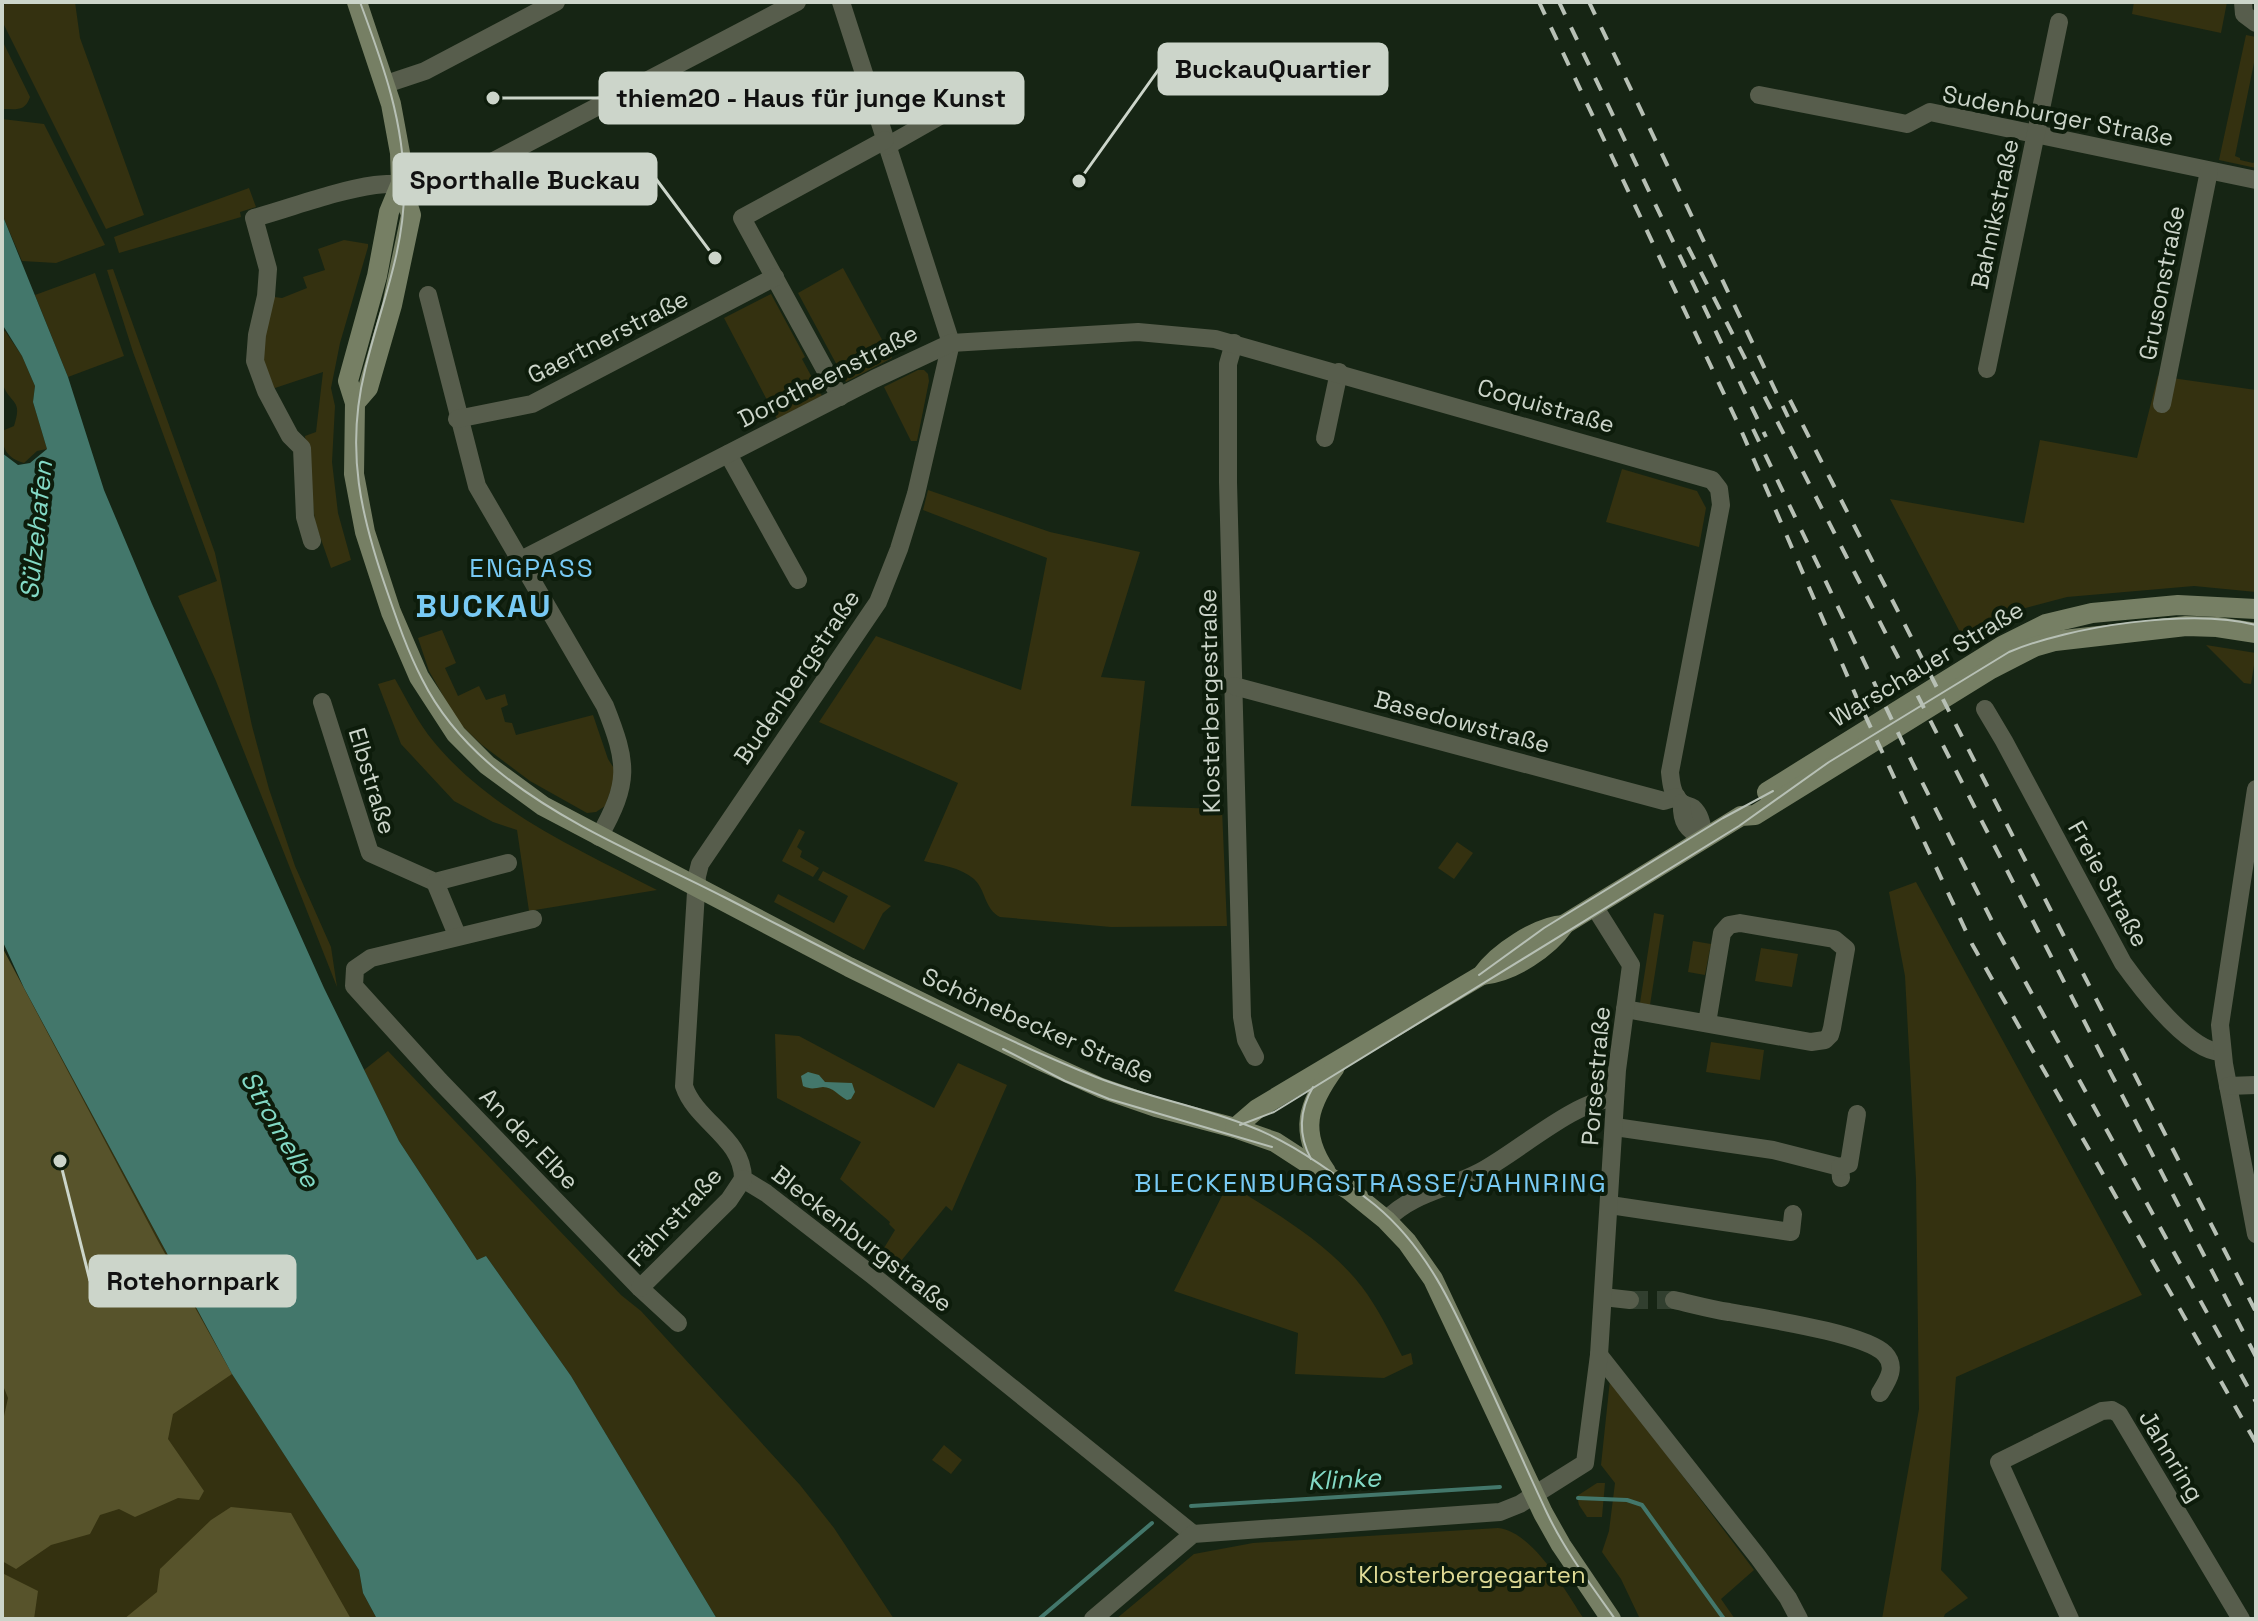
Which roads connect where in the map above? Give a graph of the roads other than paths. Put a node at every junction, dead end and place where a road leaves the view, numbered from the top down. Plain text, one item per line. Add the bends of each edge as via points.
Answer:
1 (357, 2) edge
2 (556, 2) edge
3 (797, 2) edge
4 (841, 2) edge
5 (2059, 22) dead end
6 (998, 83) dead end
7 (386, 84) junction
8 (1759, 95) dead end
9 (2036, 133) junction
10 (886, 143) junction
11 (2209, 171) junction
12 (2256, 180) edge
13 (401, 183) junction
14 (775, 277) junction
15 (428, 295) dead end
16 (951, 343) junction
17 (1234, 343) junction
18 (1987, 369) dead end
19 (1339, 372) junction
20 (840, 397) junction
21 (2162, 404) dead end
22 (457, 419) junction
23 (1325, 438) dead end
24 (728, 454) junction
25 (312, 541) dead end
26 (519, 561) junction
27 (798, 580) dead end
28 (2256, 609) edge
29 (2256, 633) edge
30 (1234, 686) junction
31 (322, 702) dead end
32 (1985, 709) dead end
33 (2256, 789) edge
34 (1679, 800) junction
35 (1741, 816) junction
36 (599, 837) junction
37 (1703, 839) junction
38 (508, 863) dead end
39 (435, 882) junction
40 (696, 887) junction
41 (1594, 906) junction
42 (533, 919) dead end
43 (457, 935) junction
44 (1625, 1009) junction
45 (1707, 1023) junction
46 (2222, 1052) junction
47 (1255, 1057) dead end
48 (1338, 1062) junction
49 (2256, 1085) edge
50 (2228, 1086) junction
51 (1615, 1098) junction
52 (1857, 1114) dead end
53 (1615, 1127) junction
54 (1235, 1128) junction
55 (1331, 1178) junction
56 (743, 1179) junction
57 (1610, 1205) junction
58 (1793, 1214) dead end
59 (1386, 1220) junction
60 (2256, 1234) edge
61 (640, 1288) junction
62 (1603, 1297) junction
63 (1630, 1300) tunnel mouth
64 (1674, 1300) tunnel mouth
65 (678, 1323) dead end
66 (1599, 1355) junction
67 (1880, 1393) dead end
68 (1534, 1495) junction
69 (1193, 1534) junction
70 (1093, 1619) edge
71 (1611, 1619) edge
72 (1799, 1619) edge
73 (2070, 1619) edge
74 (2241, 1619) edge

1 - 7 main road, Schönebecker Straße
2 - 7 street via 425,71
3 - 13 street via 479,170 446,182
4 - 10 street
5 - 9 street, Bahnikstraße
6 - 10 street
7 - 13 main road, Schönebecker Straße via 398,136
8 - 9 street, Sudenburger Straße via 1907,124 1930,112
9 - 11 street, Sudenburger Straße
9 - 18 street, Bahnikstraße
10 - 14 street via 873,144 742,218
10 - 16 street
11 - 12 street, Sudenburger Straße
11 - 21 street, Grusonstraße
13 - 25 street via 254,218 268,269 255,361 290,436 302,448 305,517
13 - 36 main road, Schönebecker Straße via 411,215 403,257 368,388 355,403 358,507 411,663 449,725 487,765 543,806
14 - 20 street
14 - 22 street, Gaertnerstraße via 532,404
15 - 22 street
16 - 17 street, Coquistraße via 1138,332
16 - 20 street, Dorotheenstraße
16 - 40 street, Budenbergstraße via 916,494 878,602 700,864
17 - 19 street, Coquistraße
17 - 30 street, Klosterbergestraße via 1228,364 1228,482
19 - 23 street
19 - 34 street, Coquistraße via 1706,477 1719,489 1721,505 1670,772
20 - 24 street, Dorotheenstraße
22 - 26 street via 477,486
24 - 26 street, Dorotheenstraße
24 - 27 street, Dorotheenstraße
26 - 36 street via 605,706 619,745 623,782
28 - 35 main road, Warschauer Straße via 2178,605 2092,613 2046,624 1774,787 1748,804
29 - 35 main road, Warschauer Straße via 2186,626 2034,647 1755,815
30 - 34 street, Basedowstraße via 1664,801
30 - 47 street, Klosterbergestraße via 1242,1017
31 - 39 street, Elbstraße via 370,853
32 - 46 street, Freie Straße via 2123,963 2189,1036
33 - 46 street via 2221,1015
34 - 37 street via 1687,829
35 - 37 main road, Warschauer Straße
36 - 40 main road, Schönebecker Straße
37 - 41 main road, Warschauer Straße
38 - 39 street
39 - 43 street
40 - 54 main road, Schönebecker Straße via 1053,1067 1124,1096
40 - 56 street, Bleckenburgstraße via 684,1086 694,1106 740,1157
41 - 44 street, Porsestraße via 1631,965
41 - 48 main road, Warschauer Straße via 1564,925 1553,940 1502,971 1482,975
42 - 43 street
43 - 61 street, An der Elbe via 371,958 355,969 353,982 359,994
44 - 45 street
44 - 51 street, Porsestraße
45 - 45 street via 1825,1040 1847,953 1843,945 1834,939 1729,925 1722,933
46 - 50 street
48 - 54 main road, Warschauer Straße via 1257,1109
48 - 55 main road, Warschauer Straße via 1315,1097 1309,1123 1314,1153
49 - 50 street
50 - 60 street
51 - 53 street, Porsestraße
51 - 59 street via 1593,1101 1479,1172 1404,1204
52 - 53 street via 1849,1164 1841,1172 1773,1150
53 - 57 street, Porsestraße
54 - 55 main road, Schönebecker Straße via 1275,1142
55 - 59 main road, Schönebecker Straße
56 - 61 street, Fährstraße via 729,1200
56 - 69 street, Bleckenburgstraße via 872,1275
57 - 58 street via 1791,1232
57 - 62 street, Porsestraße
59 - 68 main road, Schönebecker Straße via 1441,1291
61 - 65 street, An der Elbe
62 - 63 street
62 - 66 street, Porsestraße
64 - 67 street via 1809,1327 1873,1346 1885,1354 1891,1370
66 - 68 street, Porsestraße via 1587,1461
66 - 72 street via 1758,1557
68 - 69 street via 1500,1512
68 - 71 main road, Schönebecker Straße
69 - 70 street
73 - 74 street, Jahnring via 1999,1462 2112,1410

